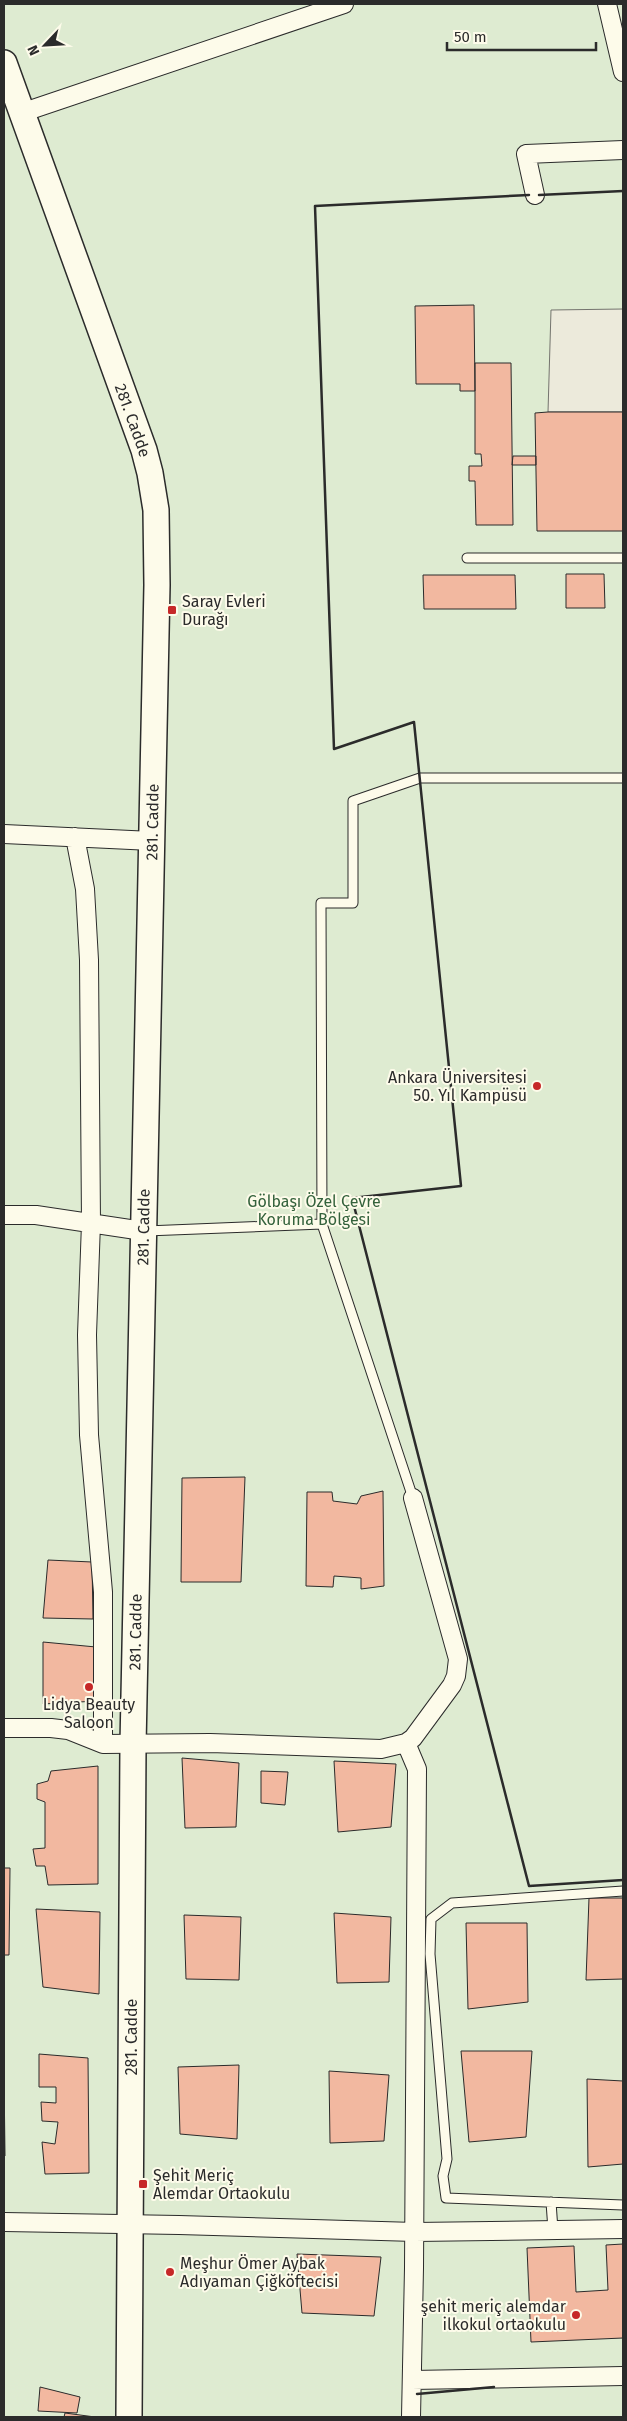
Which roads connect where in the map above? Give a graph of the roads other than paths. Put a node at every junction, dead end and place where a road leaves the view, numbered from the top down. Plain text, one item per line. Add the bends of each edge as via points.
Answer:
1 (344, 4) edge
2 (607, 4) edge
3 (4, 63) edge
4 (623, 72) edge
5 (21, 113) junction
6 (623, 150) edge
7 (535, 195) dead end
8 (467, 558) dead end
9 (623, 558) edge
10 (623, 778) edge
11 (4, 834) edge
12 (75, 837) junction
13 (152, 841) junction
14 (4, 1216) edge
15 (91, 1223) junction
16 (322, 1224) junction
17 (143, 1231) junction
18 (412, 1498) joint
19 (4, 1728) edge
20 (406, 1742) junction
21 (103, 1744) junction
22 (132, 1745) junction
23 (623, 1892) edge
24 (551, 2202) junction
25 (623, 2205) edge
26 (4, 2222) edge
27 (130, 2225) junction
28 (623, 2229) edge
29 (553, 2230) junction
30 (415, 2232) junction
31 (623, 2376) edge
32 (412, 2380) junction
33 (129, 2417) edge
34 (411, 2417) edge

1 - 5 street
2 - 4 street
3 - 5 street, 281. Cadde
5 - 13 street, 281. Cadde via 129,404 150,473 156,510 157,585
6 - 7 street via 526,154
8 - 9 lane
10 - 16 lane via 420,778 353,801 353,903 321,903
11 - 12 street
12 - 13 street
12 - 15 street via 85,889 89,960
13 - 17 street, 281. Cadde
14 - 15 street via 36,1215
15 - 17 street
15 - 21 street via 87,1335 89,1425 103,1592
16 - 17 lane
16 - 18 lane
17 - 22 street, 281. Cadde
18 - 20 street via 458,1659 452,1685
19 - 21 street via 68,1730
20 - 22 street via 381,1749 210,1743
20 - 30 street via 417,1769
21 - 22 street
22 - 27 street, 281. Cadde
23 - 24 lane via 452,1903 431,1918 430,1954 447,2159 443,2176 446,2198
24 - 25 lane
24 - 29 lane
26 - 27 street
27 - 30 street
27 - 33 street, 281. Cadde
28 - 29 street
29 - 30 street
30 - 32 street
31 - 32 street
32 - 34 street

